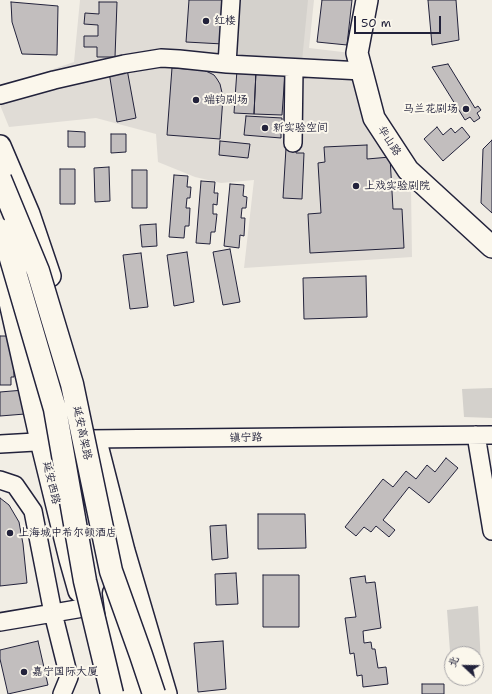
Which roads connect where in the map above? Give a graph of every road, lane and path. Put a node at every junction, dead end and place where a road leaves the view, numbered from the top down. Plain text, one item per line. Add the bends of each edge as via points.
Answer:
1 (231, 0) edge
2 (367, 0) edge
3 (227, 64) junction
4 (294, 68) junction
5 (362, 71) junction
6 (0, 95) edge
7 (293, 143) dead end
8 (0, 146) edge
9 (0, 180) edge
10 (0, 230) edge
11 (492, 247) edge
12 (0, 272) edge
13 (4, 298) edge
14 (484, 435) edge
15 (88, 440) junction
16 (42, 441) junction
17 (0, 444) edge
18 (0, 480) edge
19 (492, 531) edge
20 (111, 571) junction
21 (85, 581) junction
22 (83, 608) junction
23 (53, 613) junction
24 (0, 622) edge
25 (62, 694) edge
26 (98, 694) edge
27 (107, 694) edge
28 (112, 694) edge
29 (133, 694) edge
30 (143, 694) edge
31 (154, 694) edge
32 (166, 694) edge

1 - 3 street
2 - 5 main road, 华山路 via 357,53
3 - 4 street
3 - 6 street via 161,58 54,80
4 - 5 street
4 - 7 street
5 - 11 main road, 华山路 via 374,118 408,170
8 - 15 main road via 29,214 60,307
9 - 20 highway, 延安高架路, bridge via 38,271 72,384
10 - 21 highway, 延安高架路, bridge via 55,409
12 - 13 main road, 延安西路
13 - 16 main road, 延安西路 via 26,370
14 - 15 street, 镇宁路
14 - 19 street
15 - 16 street, 镇宁路
15 - 30 main road via 122,619
15 - 32 main road via 98,449 124,551
16 - 17 street, 镇宁路
16 - 22 main road, 延安西路
18 - 23 street via 15,485 33,511
20 - 29 highway, 延安高架路, bridge via 122,654
20 - 31 highway, bridge
21 - 26 highway, bridge
21 - 28 highway, 延安高架路, bridge
22 - 23 street
22 - 27 main road, 延安西路
23 - 24 street
23 - 25 street via 69,677

